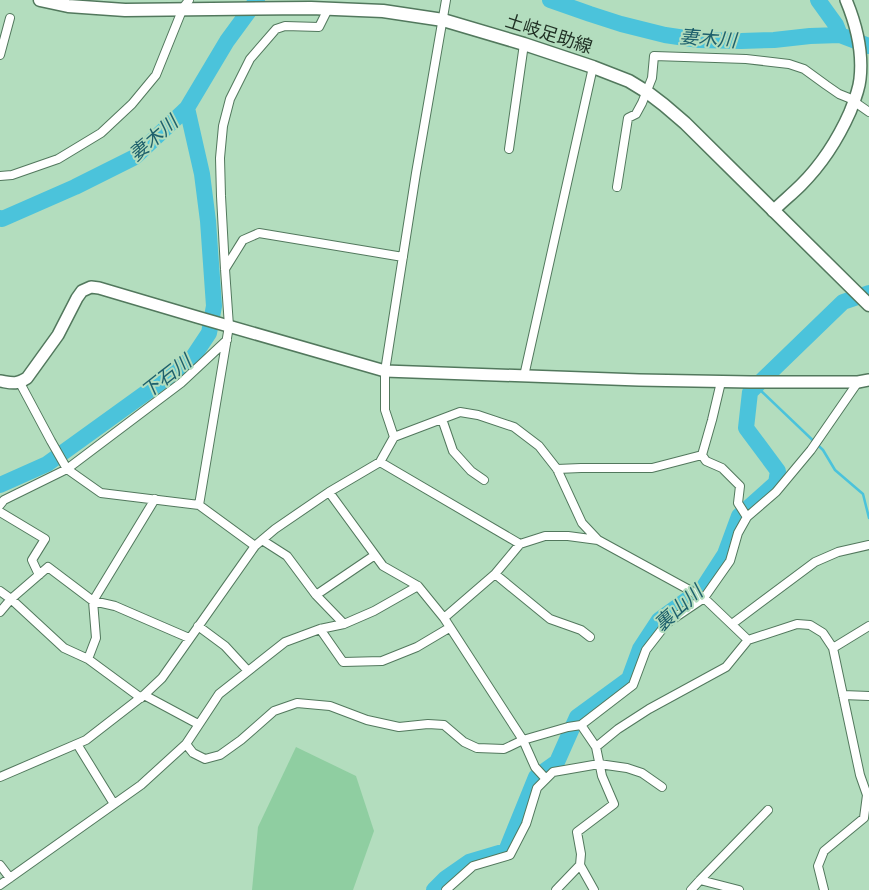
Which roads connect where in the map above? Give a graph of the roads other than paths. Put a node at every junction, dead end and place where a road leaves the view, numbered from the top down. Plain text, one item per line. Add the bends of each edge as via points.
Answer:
1 (40, 0) edge
2 (446, 0) edge
3 (846, 0) edge
4 (188, 6) edge
5 (328, 9) junction
6 (444, 14) junction
7 (10, 18) dead end
8 (524, 44) junction
9 (0, 55) edge
10 (593, 67) junction
11 (647, 92) junction
12 (854, 100) junction
13 (869, 112) edge
14 (509, 149) dead end
15 (0, 176) edge
16 (616, 187) dead end
17 (773, 211) junction
18 (403, 257) junction
19 (224, 269) junction
20 (869, 305) edge
21 (229, 326) junction
22 (227, 340) junction
23 (385, 371) junction
24 (524, 376) junction
25 (0, 381) edge
26 (864, 381) edge
27 (721, 382) junction
28 (20, 383) junction
29 (442, 419) junction
30 (394, 437) junction
31 (702, 454) junction
32 (380, 462) junction
33 (557, 469) junction
34 (67, 470) junction
35 (484, 480) dead end
36 (329, 492) junction
37 (155, 500) junction
38 (0, 505) edge
39 (199, 505) junction
40 (0, 512) edge
41 (747, 517) junction
42 (262, 540) junction
43 (598, 540) junction
44 (520, 544) junction
45 (869, 545) edge
46 (255, 546) junction
47 (375, 555) junction
48 (495, 574) junction
49 (39, 575) junction
50 (418, 586) junction
51 (0, 591) edge
52 (316, 595) junction
53 (704, 598) junction
54 (11, 600) junction
55 (93, 601) junction
56 (0, 612) edge
57 (444, 618) junction
58 (344, 624) junction
59 (732, 624) junction
60 (198, 626) junction
61 (869, 626) edge
62 (449, 628) junction
63 (320, 629) junction
64 (590, 637) dead end
65 (189, 638) junction
66 (748, 640) junction
67 (833, 648) junction
68 (88, 659) junction
69 (248, 671) junction
70 (843, 695) junction
71 (142, 696) junction
72 (869, 696) edge
73 (198, 724) junction
74 (581, 725) junction
75 (523, 740) junction
76 (77, 744) junction
77 (186, 744) junction
78 (596, 747) junction
79 (599, 764) junction
80 (0, 777) edge
81 (546, 780) junction
82 (662, 786) dead end
83 (868, 795) edge
84 (114, 804) junction
85 (768, 810) dead end
86 (0, 865) edge
87 (580, 865) junction
88 (10, 878) junction
89 (700, 880) junction
90 (0, 885) edge
91 (446, 890) edge
92 (556, 890) edge
93 (594, 890) edge
94 (691, 890) edge
95 (739, 890) edge
96 (824, 890) edge

1 - 4 main road, 土岐足助線 via 68,6 125,10
2 - 6 street
3 - 12 street via 855,25 860,59 860,80
4 - 5 main road, 土岐足助線
4 - 15 street via 156,75 132,104 101,133 58,159
5 - 6 main road, 土岐足助線
5 - 19 street via 319,27 285,26 276,29 250,59 230,99 220,158
6 - 8 main road, 土岐足助線
6 - 18 street
7 - 9 street
8 - 10 main road, 土岐足助線
8 - 14 street
10 - 11 main road, 土岐足助線
10 - 24 street
11 - 12 street via 654,56 746,59 790,64 804,69
11 - 16 street via 636,114 628,118
11 - 17 main road, 土岐足助線 via 685,123
12 - 13 street
12 - 17 street via 831,150 802,185
17 - 20 main road, 土岐足助線
18 - 19 street via 259,233 243,240
18 - 23 street
19 - 21 street
21 - 22 street
21 - 23 street
21 - 28 street via 91,286 82,291 58,335
22 - 34 street via 181,383
22 - 39 street
23 - 24 street
23 - 30 street via 384,410
24 - 27 street
25 - 28 street
26 - 27 street
26 - 41 street via 776,492
27 - 31 street
28 - 34 street
29 - 30 street
29 - 33 street via 460,412 478,414 514,428 539,446
29 - 35 street via 453,451
30 - 32 street
31 - 33 street via 652,468
31 - 41 street via 740,486 738,503
32 - 36 street
32 - 44 street
33 - 43 street via 582,522
34 - 37 street via 101,493
34 - 38 street via 4,500
36 - 42 street
36 - 47 street
37 - 39 street
37 - 55 street
39 - 46 street
40 - 49 street via 45,539 32,560
41 - 53 street via 738,533 730,561
42 - 46 street
42 - 52 street via 287,556
43 - 44 street via 545,536
43 - 53 street
44 - 48 street
45 - 59 street via 838,552 815,562
46 - 60 street
47 - 50 street via 383,566
47 - 52 street
48 - 57 street
48 - 64 street via 550,619 581,630
49 - 54 street
49 - 55 street via 48,567
50 - 57 street
50 - 58 street
51 - 54 street
52 - 58 street
53 - 59 street
53 - 74 street via 668,623 646,650 633,686
54 - 56 street
54 - 68 street via 64,648
55 - 65 street via 115,606
55 - 68 street via 96,638
57 - 62 street
58 - 63 street
59 - 66 street
60 - 65 street
60 - 69 street via 225,646
61 - 67 street
62 - 63 street via 417,647 382,661 343,662
62 - 75 street
63 - 69 street via 285,642
65 - 71 street via 162,678
66 - 67 street via 797,624 810,625 822,633
66 - 78 street via 726,667 649,709
67 - 70 street
68 - 71 street
69 - 73 street via 219,694
70 - 72 street
70 - 83 street via 860,775
71 - 73 street
71 - 76 street
73 - 77 street
74 - 75 street
74 - 78 street
75 - 77 street via 504,750 477,748 464,742 444,725 400,727 367,720 330,706 297,703 274,711 220,755 205,758 193,753
75 - 81 street via 535,767
76 - 80 street
76 - 84 street
77 - 84 street
78 - 79 street
79 - 81 street via 553,772
79 - 82 street via 642,773
79 - 87 street via 614,804 577,832
81 - 91 street via 537,788 526,824 510,855 473,866
83 - 96 street via 864,818 824,851 818,866
84 - 88 street
85 - 89 street
86 - 88 street
87 - 92 street
87 - 93 street
88 - 90 street
89 - 94 street
89 - 95 street

